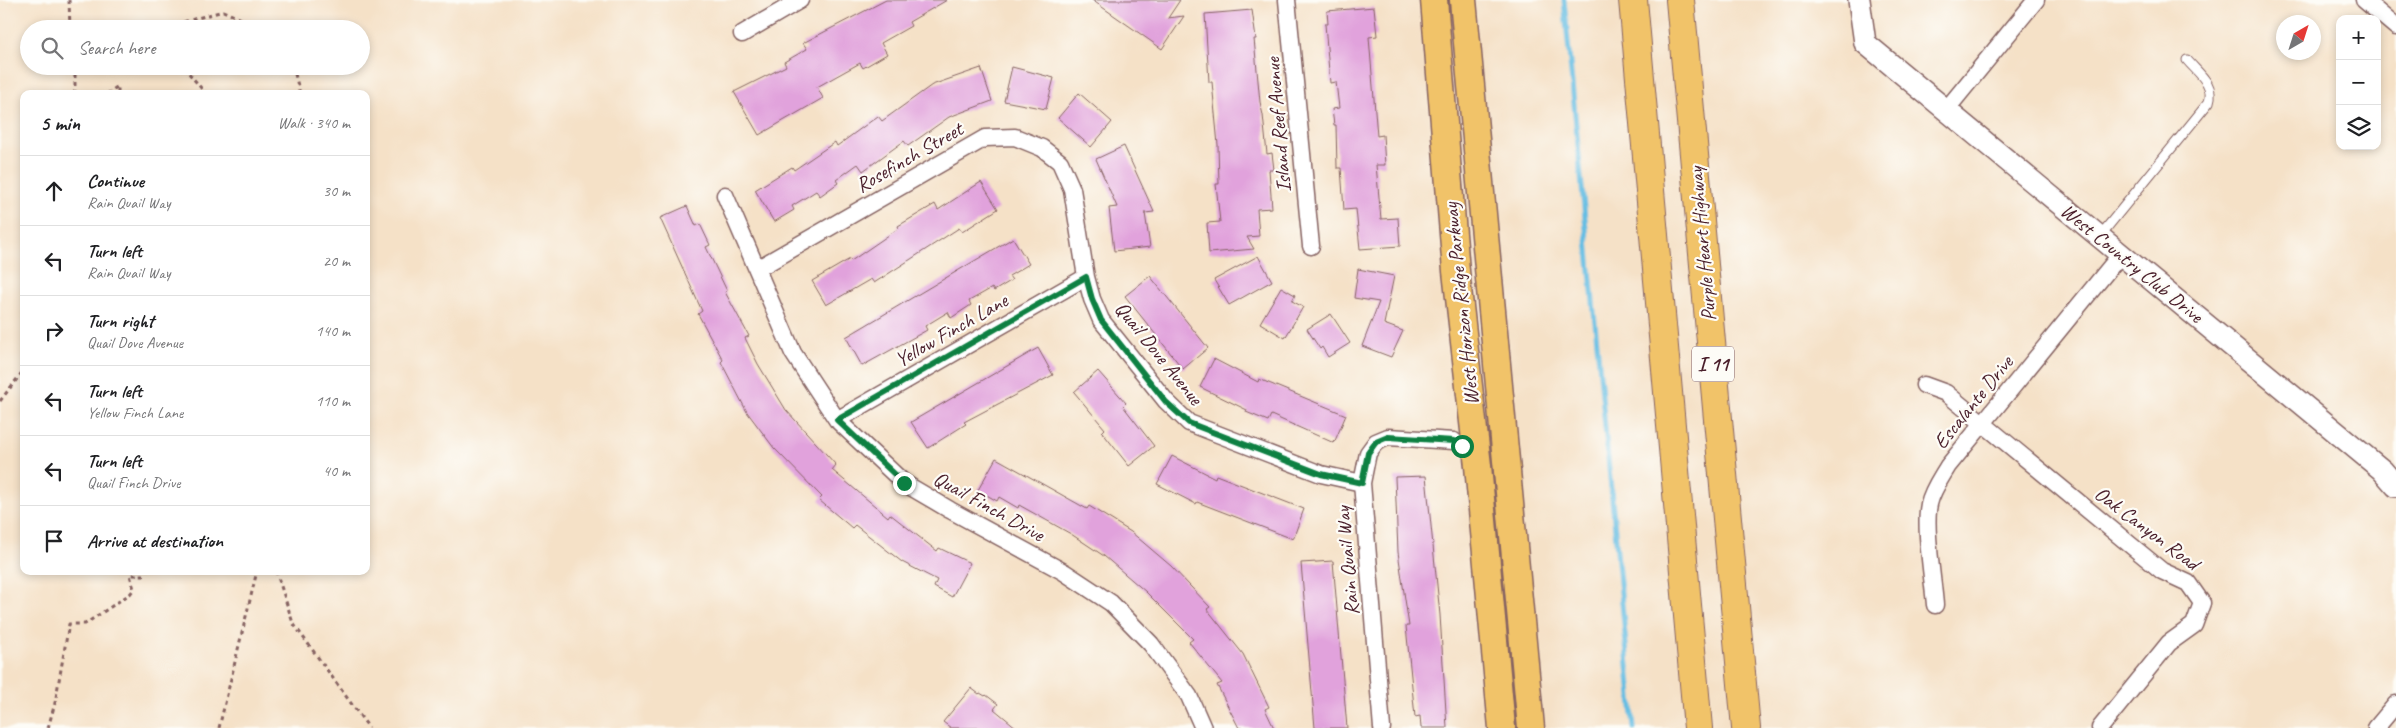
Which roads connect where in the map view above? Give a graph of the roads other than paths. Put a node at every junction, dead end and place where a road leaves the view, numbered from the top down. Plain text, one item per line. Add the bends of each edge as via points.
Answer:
1 (800, 0) edge
2 (1287, 0) edge
3 (1434, 0) edge
4 (1463, 0) edge
5 (1633, 0) edge
6 (1680, 0) edge
7 (1860, 0) edge
8 (2036, 0) edge
9 (2364, 0) edge
10 (2396, 26) edge
11 (742, 34) dead end
12 (2187, 60) dead end
13 (1946, 110) junction
14 (1072, 189) joint
15 (725, 195) dead end
16 (2100, 236) junction
17 (1311, 246) dead end
18 (2121, 254) junction
19 (757, 269) junction
20 (1086, 277) junction
21 (1499, 374) junction
22 (1924, 385) dead end
23 (837, 420) junction
24 (1983, 424) junction
25 (1464, 438) junction
26 (1362, 483) junction
27 (2396, 486) edge
28 (1935, 605) dead end
29 (2396, 704) edge
30 (1203, 728) edge
31 (1382, 728) edge
32 (1502, 728) edge
33 (1531, 728) edge
34 (1698, 728) edge
35 (1746, 728) edge
36 (2100, 728) edge
37 (2376, 728) edge

1 - 11 street
2 - 17 street, Island Reef Avenue
3 - 25 main road, West Horizon Ridge Parkway via 1456,271
4 - 21 main road, West Horizon Ridge Parkway
5 - 34 highway, I 11
6 - 35 highway, Purple Heart Highway / I 11
7 - 13 street, West Country Club Drive via 1865,43
8 - 13 street
9 - 10 street
12 - 16 lane via 2211,86 2209,102
13 - 16 street, West Country Club Drive
14 - 19 street, Rosefinch Street via 1060,162 1042,148 1015,137 985,138
14 - 20 street, Quail Dove Avenue
15 - 19 street, Quail Finch Drive
16 - 18 street, West Country Club Drive
18 - 24 street, Escalante Drive
18 - 27 street, West Country Club Drive via 2382,470
19 - 23 street, Quail Finch Drive via 794,353
20 - 23 street, Yellow Finch Lane
20 - 26 street, Quail Dove Avenue via 1101,320 1166,402 1189,423 1321,474
21 - 25 main road via 1487,424
21 - 33 main road, West Horizon Ridge Parkway
22 - 24 street via 1946,393
23 - 30 street, Quail Finch Drive via 904,483 1064,572 1111,603 1152,644 1190,696
24 - 28 street, Escalante Drive via 1948,466 1929,504
24 - 36 street, Oak Canyon Road via 2162,571 2188,583 2202,603 2194,626 2170,643
25 - 26 street, Rain Quail Way via 1388,437 1376,442 1368,453
25 - 32 main road, West Horizon Ridge Parkway via 1478,466
26 - 31 street, Rain Quail Way
29 - 37 street

